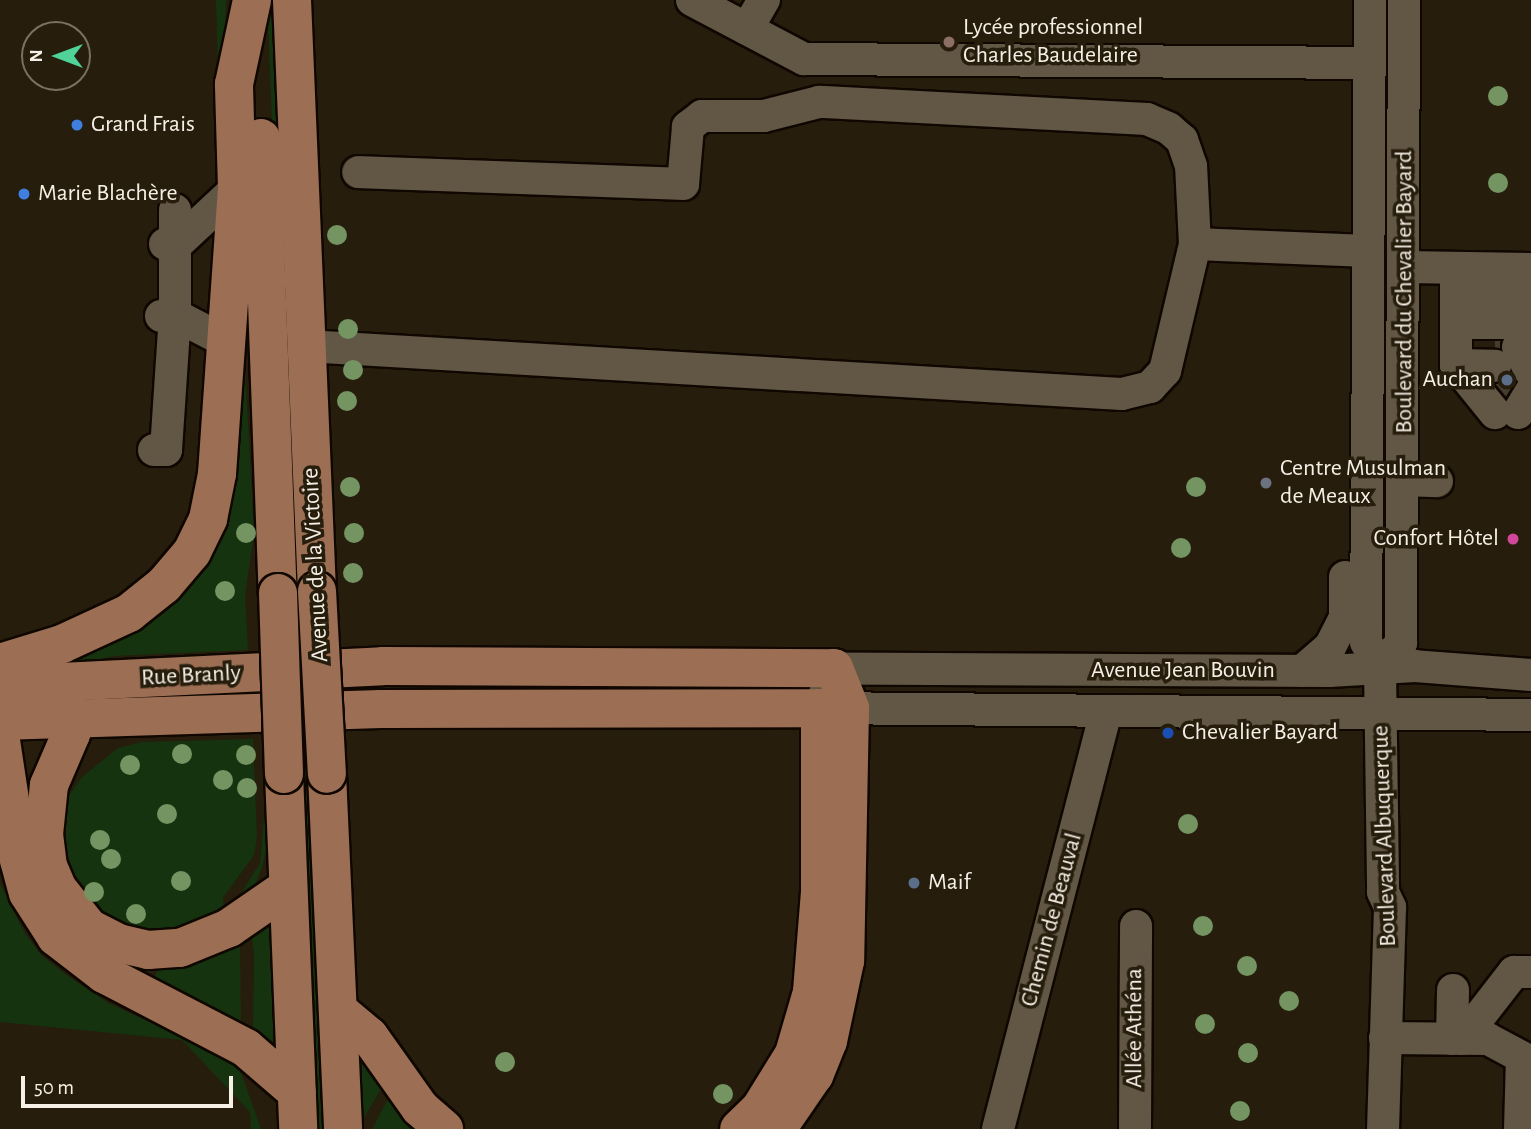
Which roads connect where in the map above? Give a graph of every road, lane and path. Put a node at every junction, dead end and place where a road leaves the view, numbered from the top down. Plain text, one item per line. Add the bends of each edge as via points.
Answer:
1 (253, 0) edge
2 (292, 0) edge
3 (692, 0) edge
4 (764, 0) edge
5 (1370, 0) edge
6 (1408, 7) edge
7 (747, 29) junction
8 (1370, 63) junction
9 (358, 172) dead end
10 (237, 188) junction
11 (175, 210) dead end
12 (169, 244) junction
13 (1195, 244) junction
14 (1368, 251) junction
15 (1404, 267) junction
16 (1531, 269) edge
17 (1531, 295) edge
18 (1456, 299) junction
19 (1368, 300) junction
20 (1531, 309) edge
21 (168, 316) junction
22 (225, 341) junction
23 (306, 346) junction
24 (1456, 365) junction
25 (1516, 376) edge
26 (154, 450) dead end
27 (1403, 480) junction
28 (1437, 481) dead end
29 (0, 663) edge
30 (834, 668) junction
31 (1380, 668) junction
32 (1302, 671) junction
33 (1531, 675) edge
34 (0, 685) edge
35 (835, 708) junction
36 (1106, 712) junction
37 (1380, 715) junction
38 (1531, 715) edge
39 (71, 718) junction
40 (0, 720) edge
41 (0, 734) edge
42 (287, 888) junction
43 (1136, 926) dead end
44 (1531, 972) edge
45 (1453, 990) dead end
46 (339, 1011) junction
47 (1385, 1038) junction
48 (1457, 1039) junction
49 (1526, 1060) edge
50 (297, 1110) edge
51 (343, 1129) edge
52 (444, 1129) edge
53 (739, 1129) edge
54 (777, 1129) edge
55 (998, 1129) edge
56 (1135, 1129) edge
57 (1382, 1129) edge
58 (1520, 1129) edge

1 - 10 main road via 234,85
1 - 42 main road, Avenue de la Victoire, bridge via 279,530
2 - 23 main road, Avenue de la Victoire
3 - 7 street
4 - 7 street
5 - 8 street, Boulevard du Chevalier Bayard
6 - 15 street, Boulevard du Chevalier Bayard
7 - 8 street via 804,59
8 - 14 street, Boulevard du Chevalier Bayard
9 - 13 street via 683,184 688,127 702,116 764,116 819,102 1147,119 1182,140 1191,166
10 - 12 street
10 - 22 main road
11 - 12 street
12 - 21 street
13 - 14 street
13 - 23 street via 1165,371 1150,387 1122,394
14 - 19 street, Boulevard du Chevalier Bayard
15 - 18 street
15 - 27 street, Boulevard du Chevalier Bayard
16 - 18 street
17 - 18 street
18 - 20 street
18 - 24 street
18 - 25 street
19 - 31 street, Boulevard du Chevalier Bayard via 1366,642
19 - 32 street, Boulevard du Chevalier Bayard via 1348,396 1345,618 1330,647
21 - 22 street
21 - 26 street via 166,450
22 - 29 main road via 217,474 208,519 192,552 164,585 129,613 62,644
23 - 46 main road, Avenue de la Victoire, bridge
24 - 25 street
24 - 25 street
27 - 28 street
27 - 31 street, Boulevard du Chevalier Bayard via 1401,643
30 - 32 street, Avenue Jean Bouvin
30 - 34 main road, Rue Branly via 383,667
30 - 35 main road
31 - 32 street, Avenue Jean Bouvin
31 - 33 street, Avenue Jean Bouvin via 1415,666
31 - 37 street, Boulevard Albuquerque
35 - 36 street, Avenue Jean Bouvin
35 - 39 main road, Rue Branly via 381,709
35 - 53 main road via 812,992 794,1054 760,1109
35 - 54 main road via 846,939 838,1006 814,1075
36 - 37 street, Avenue Jean Bouvin
36 - 55 street, Chemin de Beauval
37 - 38 street, Avenue Jean Bouvin
37 - 47 street, Boulevard Albuquerque via 1383,892 1390,907 1391,954 1385,970
39 - 40 main road, Rue Branly
39 - 42 main road via 71,734 49,785 44,834 48,866 58,889 89,928 128,946 180,948 229,928
41 - 50 main road via 28,893 57,937 104,974 246,1048
42 - 50 main road, Avenue de la Victoire
43 - 56 street, Allée Athéna
44 - 48 street via 1514,972
45 - 48 street
46 - 51 main road, Avenue de la Victoire
46 - 52 main road via 369,1036 420,1108
47 - 48 street
47 - 57 street, Boulevard Albuquerque
48 - 49 street via 1488,1039
49 - 58 street

